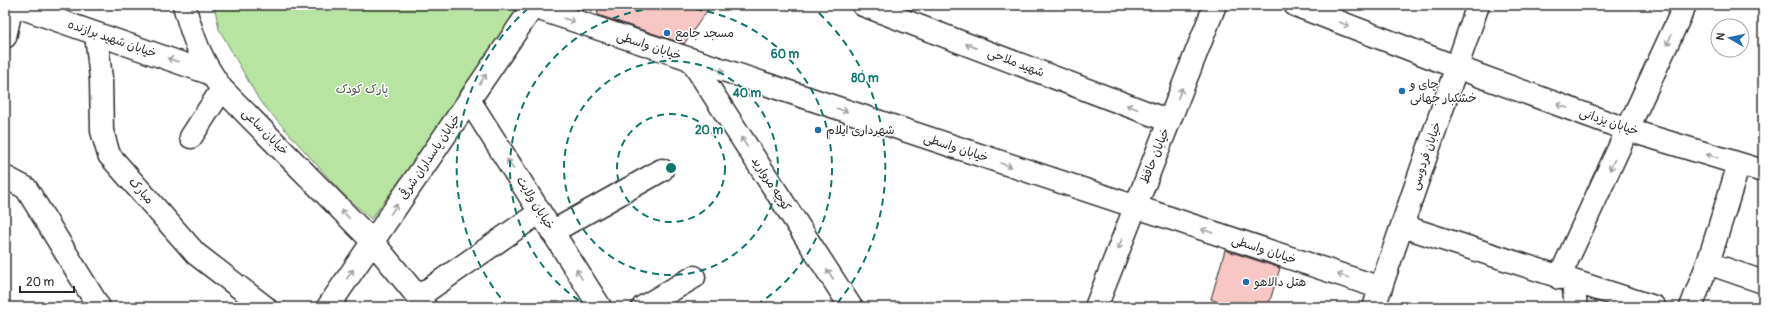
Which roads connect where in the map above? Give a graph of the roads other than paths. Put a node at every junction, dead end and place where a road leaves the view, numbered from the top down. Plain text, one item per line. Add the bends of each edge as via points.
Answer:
1 (13, 5) edge
2 (184, 5) edge
3 (863, 5) edge
4 (1215, 5) edge
5 (1295, 5) edge
6 (1478, 5) edge
7 (1685, 5) edge
8 (531, 6) edge
9 (96, 34) junction
10 (5, 37) edge
11 (691, 60) junction
12 (1456, 67) junction
13 (216, 81) junction
14 (469, 100) junction
15 (1169, 121) junction
16 (1628, 130) junction
17 (191, 137) dead end
18 (1739, 164) junction
19 (662, 170) dead end
20 (1763, 171) edge
21 (5, 177) edge
22 (1135, 207) junction
23 (540, 212) junction
24 (1402, 226) junction
25 (552, 232) junction
26 (372, 242) junction
27 (1708, 263) junction
28 (694, 277) dead end
29 (1566, 280) junction
30 (1763, 282) edge
31 (1377, 298) edge
32 (422, 302) edge
33 (99, 307) edge
34 (265, 307) edge
35 (328, 307) edge
36 (600, 307) edge
37 (643, 307) edge
38 (851, 307) edge
39 (1096, 307) edge
40 (1576, 307) edge
41 (1654, 307) edge
42 (1691, 307) edge

1 - 9 street, خیابان شهید برازنده
1 - 10 street
2 - 13 street, خیابان ساعی via 194,41
15 -> 3 street, شهید ملاحی
15 -> 4 street, خیابان حافظ
5 -> 12 street, خیابان یزدانی
6 - 12 street, خیابان فردوسی
7 -> 16 street
8 -> 11 street, خیابان واسطی
14 -> 8 street, خیابان پاسداران شرقی
13 -> 9 street, خیابان شهید برازنده
9 - 34 street, مبارک via 101,79 102,131 109,155 196,254
11 -> 22 street, خیابان واسطی
38 -> 11 street, کوچه مروارید
16 -> 12 street, خیابان یزدانی
12 - 24 street, خیابان فردوسی
13 - 17 street
26 -> 13 street, خیابان ساعی
23 -> 14 street, خیابان ولایت
26 -> 14 street, خیابان پاسداران شرقی
15 - 22 street, خیابان حافظ
18 -> 16 street, خیابان یزدانی
16 -> 29 street
18 - 20 street, خیابان یزدانی
18 - 27 street
19 - 25 street
21 - 33 street via 26,188
31 -> 22 street, خیابان واسطی
22 -> 39 street, خیابان حافظ
23 - 25 street, خیابان ولایت
23 - 32 street
24 - 29 street
24 - 31 street, خیابان فردوسی
36 -> 25 street, خیابان ولایت
26 - 32 street, خیابان ساعی
35 -> 26 street, خیابان پاسداران شرقی
27 - 30 street
27 - 42 street
28 - 37 street
29 - 40 street
29 - 41 street

